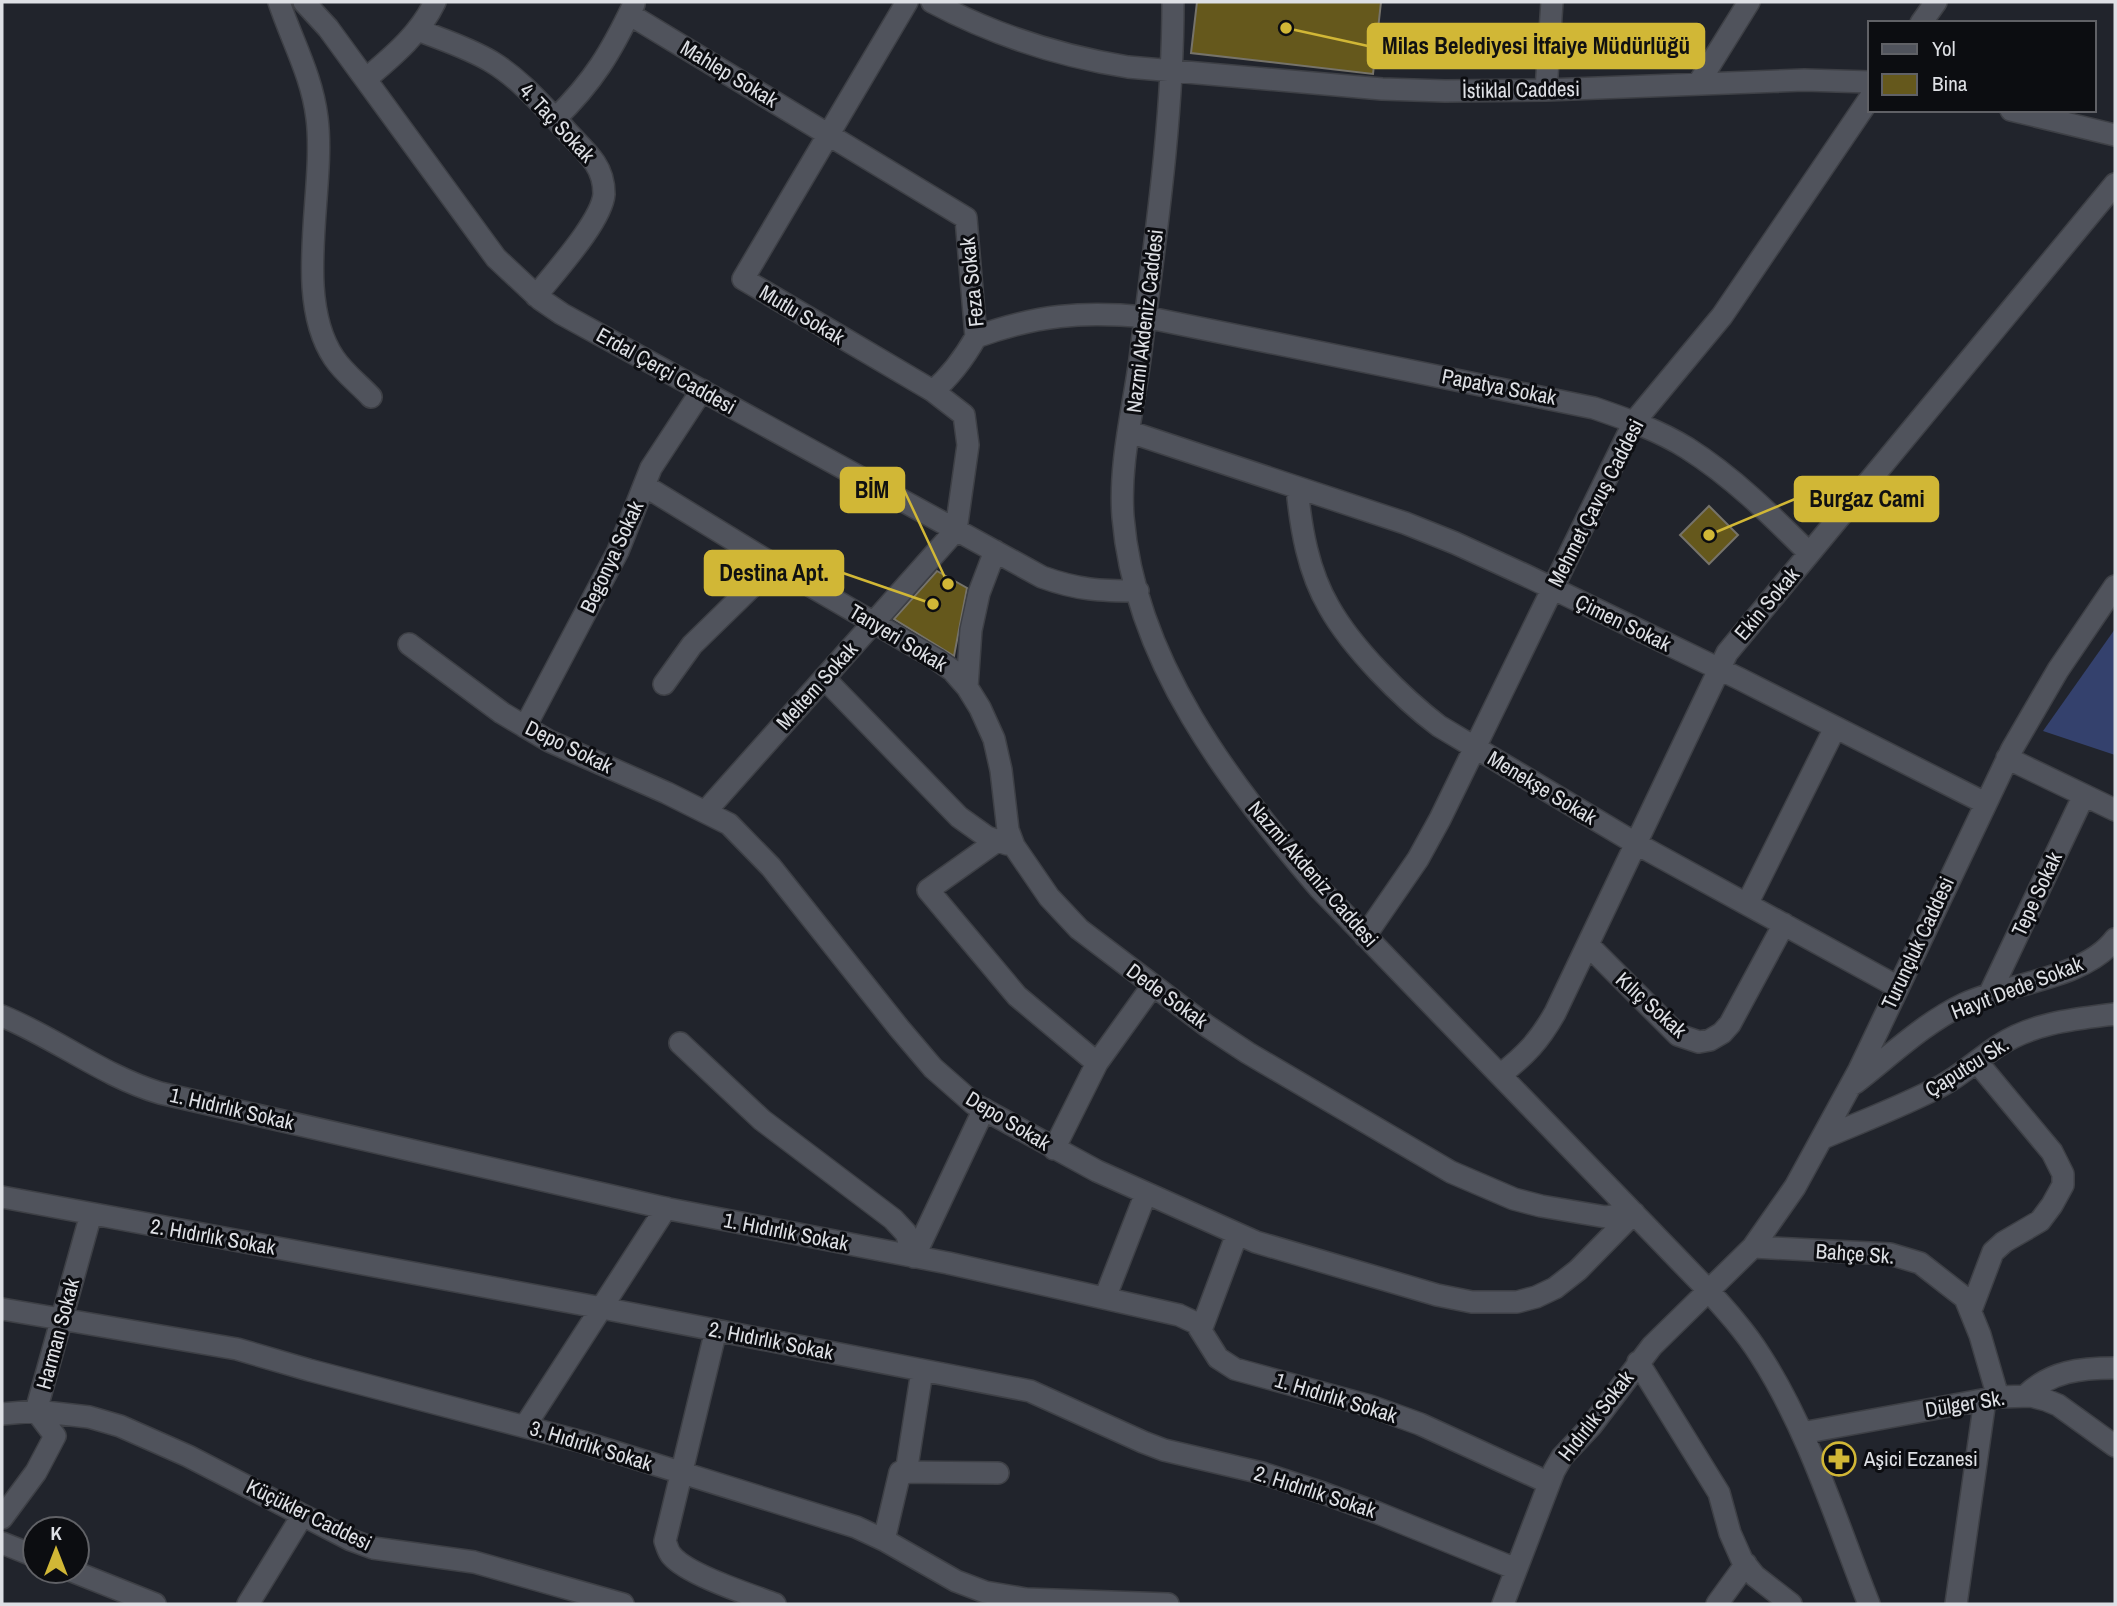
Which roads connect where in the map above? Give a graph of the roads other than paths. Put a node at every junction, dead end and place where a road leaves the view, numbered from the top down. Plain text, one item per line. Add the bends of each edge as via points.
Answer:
1 (279, 2) edge
2 (304, 2) edge
3 (435, 2) edge
4 (907, 2) edge
5 (932, 2) edge
6 (1173, 2) edge
7 (1552, 2) edge
8 (1749, 2) edge
9 (1936, 2) edge
10 (632, 8) edge
11 (1922, 21) edge
12 (418, 30) junction
13 (1172, 69) junction
14 (366, 79) junction
15 (1868, 82) edge
16 (1698, 84) junction
17 (1546, 90) junction
18 (1868, 101) edge
19 (2019, 112) edge
20 (555, 119) junction
21 (828, 135) junction
22 (2115, 135) edge
23 (2115, 184) edge
24 (536, 296) junction
25 (1145, 317) junction
26 (976, 337) junction
27 (702, 390) junction
28 (933, 391) junction
29 (371, 397) dead end
30 (1634, 422) junction
31 (1130, 432) junction
32 (645, 486) junction
33 (1297, 488) junction
34 (956, 530) junction
35 (995, 551) junction
36 (1809, 553) junction
37 (774, 565) junction
38 (2115, 586) edge
39 (1554, 589) junction
40 (1138, 591) junction
41 (873, 623) junction
42 (409, 644) dead end
43 (1717, 669) junction
44 (824, 678) junction
45 (664, 684) dead end
46 (967, 687) junction
47 (525, 727) junction
48 (1835, 728) junction
49 (1475, 748) junction
50 (2007, 758) junction
51 (2084, 795) junction
52 (1985, 803) junction
53 (2115, 810) edge
54 (705, 812) junction
55 (1005, 843) junction
56 (1635, 844) junction
57 (1747, 904) junction
58 (1784, 924) junction
59 (1365, 936) junction
60 (2115, 939) edge
61 (1588, 945) junction
62 (1153, 985) junction
63 (1898, 986) junction
64 (1990, 993) junction
65 (2115, 1014) edge
66 (2, 1016) edge
67 (680, 1043) dead end
68 (1978, 1062) junction
69 (1097, 1063) junction
70 (1500, 1075) junction
71 (1851, 1086) junction
72 (984, 1109) junction
73 (1824, 1138) junction
74 (1054, 1149) junction
75 (1146, 1193) junction
76 (2, 1197) edge
77 (666, 1208) junction
78 (1634, 1213) junction
79 (91, 1214) junction
80 (1237, 1234) junction
81 (1753, 1247) junction
82 (914, 1257) junction
83 (1710, 1292) junction
84 (1105, 1298) junction
85 (602, 1308) junction
86 (2, 1309) edge
87 (1971, 1310) junction
88 (62, 1319) junction
89 (716, 1330) junction
90 (1201, 1330) junction
91 (1639, 1362) junction
92 (2115, 1368) edge
93 (922, 1370) junction
94 (2025, 1396) junction
95 (1992, 1399) junction
96 (36, 1411) junction
97 (2, 1414) edge
98 (525, 1426) junction
99 (1802, 1433) junction
100 (2115, 1446) edge
101 (906, 1472) junction
102 (681, 1473) junction
103 (998, 1473) dead end
104 (1549, 1483) junction
105 (302, 1516) junction
106 (2, 1518) edge
107 (884, 1540) junction
108 (2, 1543) edge
109 (21, 1550) edge
110 (1746, 1564) junction
111 (1516, 1569) junction
112 (91, 1579) edge
113 (155, 1604) edge
114 (248, 1604) edge
115 (623, 1604) edge
116 (775, 1604) edge
117 (1168, 1604) edge
118 (1503, 1604) edge
119 (1717, 1604) edge
120 (1791, 1604) edge
121 (1869, 1604) edge
122 (1956, 1604) edge

1 - 29 street via 306,72 317,118 313,277 321,330 332,356
2 - 14 street, Erdal Çerçi Caddesi
3 - 12 street
4 - 21 street, Mutlu Sokak
5 - 13 street, İstiklal Caddesi via 986,28 1056,53 1128,67
6 - 13 street, Nazmi Akdeniz Caddesi
7 - 17 street
8 - 16 street
9 - 11 street
10 - 20 street via 597,74
10 - 21 street, Mahlep Sokak
12 - 14 street
12 - 20 street, 4. Taç Sokak via 493,62 525,86
13 - 17 street, İstiklal Caddesi via 1382,89
13 - 25 street, Nazmi Akdeniz Caddesi
14 - 24 street, Erdal Çerçi Caddesi via 496,258
15 - 16 street, İstiklal Caddesi
16 - 17 street, İstiklal Caddesi
18 - 30 street, Mehmet Çavuş Caddesi via 1722,316
19 - 22 street
20 - 24 street, 4. Taç Sokak via 596,165 604,195 592,223
21 - 26 street, Feza Sokak via 966,218
21 - 28 street, Mutlu Sokak via 743,279
23 - 36 street, Ekin Sokak
24 - 27 street, Erdal Çerçi Caddesi
25 - 26 street, Feza Sokak via 1069,315
25 - 30 street, Papatya Sokak via 1570,402
25 - 31 street, Nazmi Akdeniz Caddesi
26 - 28 street via 951,376
27 - 32 street, Begonya Sokak via 664,446
27 - 34 street, Erdal Çerçi Caddesi
28 - 34 street, Mutlu Sokak via 964,415 968,445
30 - 36 street, Papatya Sokak via 1688,449 1724,475
30 - 39 street, Mehmet Çavuş Caddesi
31 - 33 street, Çimen Sokak
31 - 40 street, Nazmi Akdeniz Caddesi via 1123,507
32 - 37 street, Tanyeri Sokak
32 - 47 street, Begonya Sokak via 603,583
33 - 39 street, Çimen Sokak via 1405,523
33 - 49 street, Menekşe Sokak via 1307,551 1336,617 1371,662 1418,710
34 - 35 street, Erdal Çerçi Caddesi
34 - 41 street, Meltem Sokak
35 - 40 street, Erdal Çerçi Caddesi via 1070,587
35 - 46 street via 971,630
36 - 43 street, Ekin Sokak
37 - 41 street, Tanyeri Sokak
37 - 45 street via 692,645
38 - 50 street, Turunçluk Caddesi via 2058,670
39 - 43 street, Çimen Sokak
39 - 49 street, Mehmet Çavuş Caddesi
40 - 59 street, Nazmi Akdeniz Caddesi via 1161,661 1207,741 1268,828
41 - 44 street, Meltem Sokak
41 - 46 street, Tanyeri Sokak via 936,659
42 - 47 street, Depo Sokak
43 - 48 street, Çimen Sokak
43 - 56 street, Ekin Sokak
44 - 54 street, Meltem Sokak
44 - 55 street via 959,817 973,829
46 - 55 street, Dede Sokak via 994,739 1008,830
47 - 54 street, Depo Sokak
48 - 52 street, Çimen Sokak
48 - 57 street
49 - 56 street, Menekşe Sokak
49 - 59 street, Mehmet Çavuş Caddesi via 1418,859
50 - 51 street
50 - 52 street, Turunçluk Caddesi
51 - 53 street
51 - 64 street, Tepe Sokak
52 - 63 street, Turunçluk Caddesi
54 - 72 street, Depo Sokak via 747,840 933,1068
55 - 62 street, Dede Sokak via 1079,929
55 - 69 street via 928,890 1017,996
56 - 57 street, Menekşe Sokak
56 - 61 street, Ekin Sokak
57 - 58 street, Menekşe Sokak
58 - 61 street, Kılıç Sokak via 1730,1024 1723,1033 1699,1042 1678,1035
58 - 63 street, Menekşe Sokak
59 - 70 street, Nazmi Akdeniz Caddesi
60 - 64 street, Hayıt Dede Sokak via 2083,964
61 - 70 street, Ekin Sokak via 1541,1038
62 - 69 street
62 - 78 street, Dede Sokak via 1248,1053 1484,1188 1580,1214
63 - 71 street, Turunçluk Caddesi
64 - 71 street, Hayıt Dede Sokak via 1943,1015
65 - 68 street, Çaputcu Sk. via 2021,1033
66 - 77 street, 1. Hıdırlık Sokak via 149,1089
67 - 82 street via 762,1120 893,1219 906,1233
68 - 73 street, Çaputcu Sk. via 1922,1096
68 - 87 street via 2059,1163 2063,1185 2040,1221 1993,1252
69 - 74 street
70 - 78 street, Nazmi Akdeniz Caddesi
71 - 73 street, Turunçluk Caddesi
72 - 74 street, Depo Sokak
72 - 82 street
73 - 81 street, Turunçluk Caddesi
74 - 75 street, Depo Sokak
75 - 80 street, Depo Sokak
75 - 84 street
76 - 79 street, 2. Hıdırlık Sokak
77 - 82 street, 1. Hıdırlık Sokak
77 - 85 street
78 - 80 street, Depo Sokak via 1555,1288 1517,1302 1455,1300
78 - 83 street, Nazmi Akdeniz Caddesi
79 - 85 street, 2. Hıdırlık Sokak
79 - 88 street, Harman Sokak
80 - 90 street
81 - 83 street, Turunçluk Caddesi
81 - 87 street, Bahçe Sk. via 1906,1257 1956,1290
82 - 84 street, 1. Hıdırlık Sokak
83 - 91 street, Hıdırlık Sokak via 1670,1326
83 - 99 street, Nazmi Akdeniz Caddesi via 1759,1353
84 - 90 street, 1. Hıdırlık Sokak via 1179,1315
85 - 89 street, 2. Hıdırlık Sokak
85 - 98 street
86 - 88 street, 3. Hıdırlık Sokak
87 - 95 street, Bahçe Sk.
88 - 96 street, Harman Sokak
88 - 98 street, 3. Hıdırlık Sokak via 237,1349
89 - 93 street, 2. Hıdırlık Sokak
89 - 102 street
90 - 104 street, 1. Hıdırlık Sokak via 1217,1358 1235,1369 1420,1424
91 - 104 street, Hıdırlık Sokak via 1562,1457
91 - 110 street via 1719,1493 1730,1533
92 - 94 street via 2053,1375
93 - 101 street
93 - 111 street, 2. Hıdırlık Sokak via 1030,1391 1164,1450 1323,1493
94 - 95 street, Dülger Sk.
94 - 100 street, Dülger Sk. via 2058,1405
95 - 99 street, Dülger Sk.
95 - 122 street
96 - 97 street, Küçükler Caddesi
96 - 105 street, Küçükler Caddesi via 89,1417 147,1436
96 - 106 street, Harman Sokak via 55,1436 36,1472
98 - 102 street, 3. Hıdırlık Sokak
99 - 121 street, Nazmi Akdeniz Caddesi
101 - 103 street
101 - 107 street via 900,1472
102 - 107 street, 3. Hıdırlık Sokak via 829,1518
102 - 116 street via 665,1541 672,1557 708,1578
104 - 111 street, Hıdırlık Sokak
105 - 114 street
105 - 115 street, Küçükler Caddesi via 373,1548 474,1562
107 - 117 street, 3. Hıdırlık Sokak via 985,1592 1026,1599
108 - 109 street
110 - 119 street
110 - 120 street
111 - 118 street, Hıdırlık Sokak
112 - 113 street

